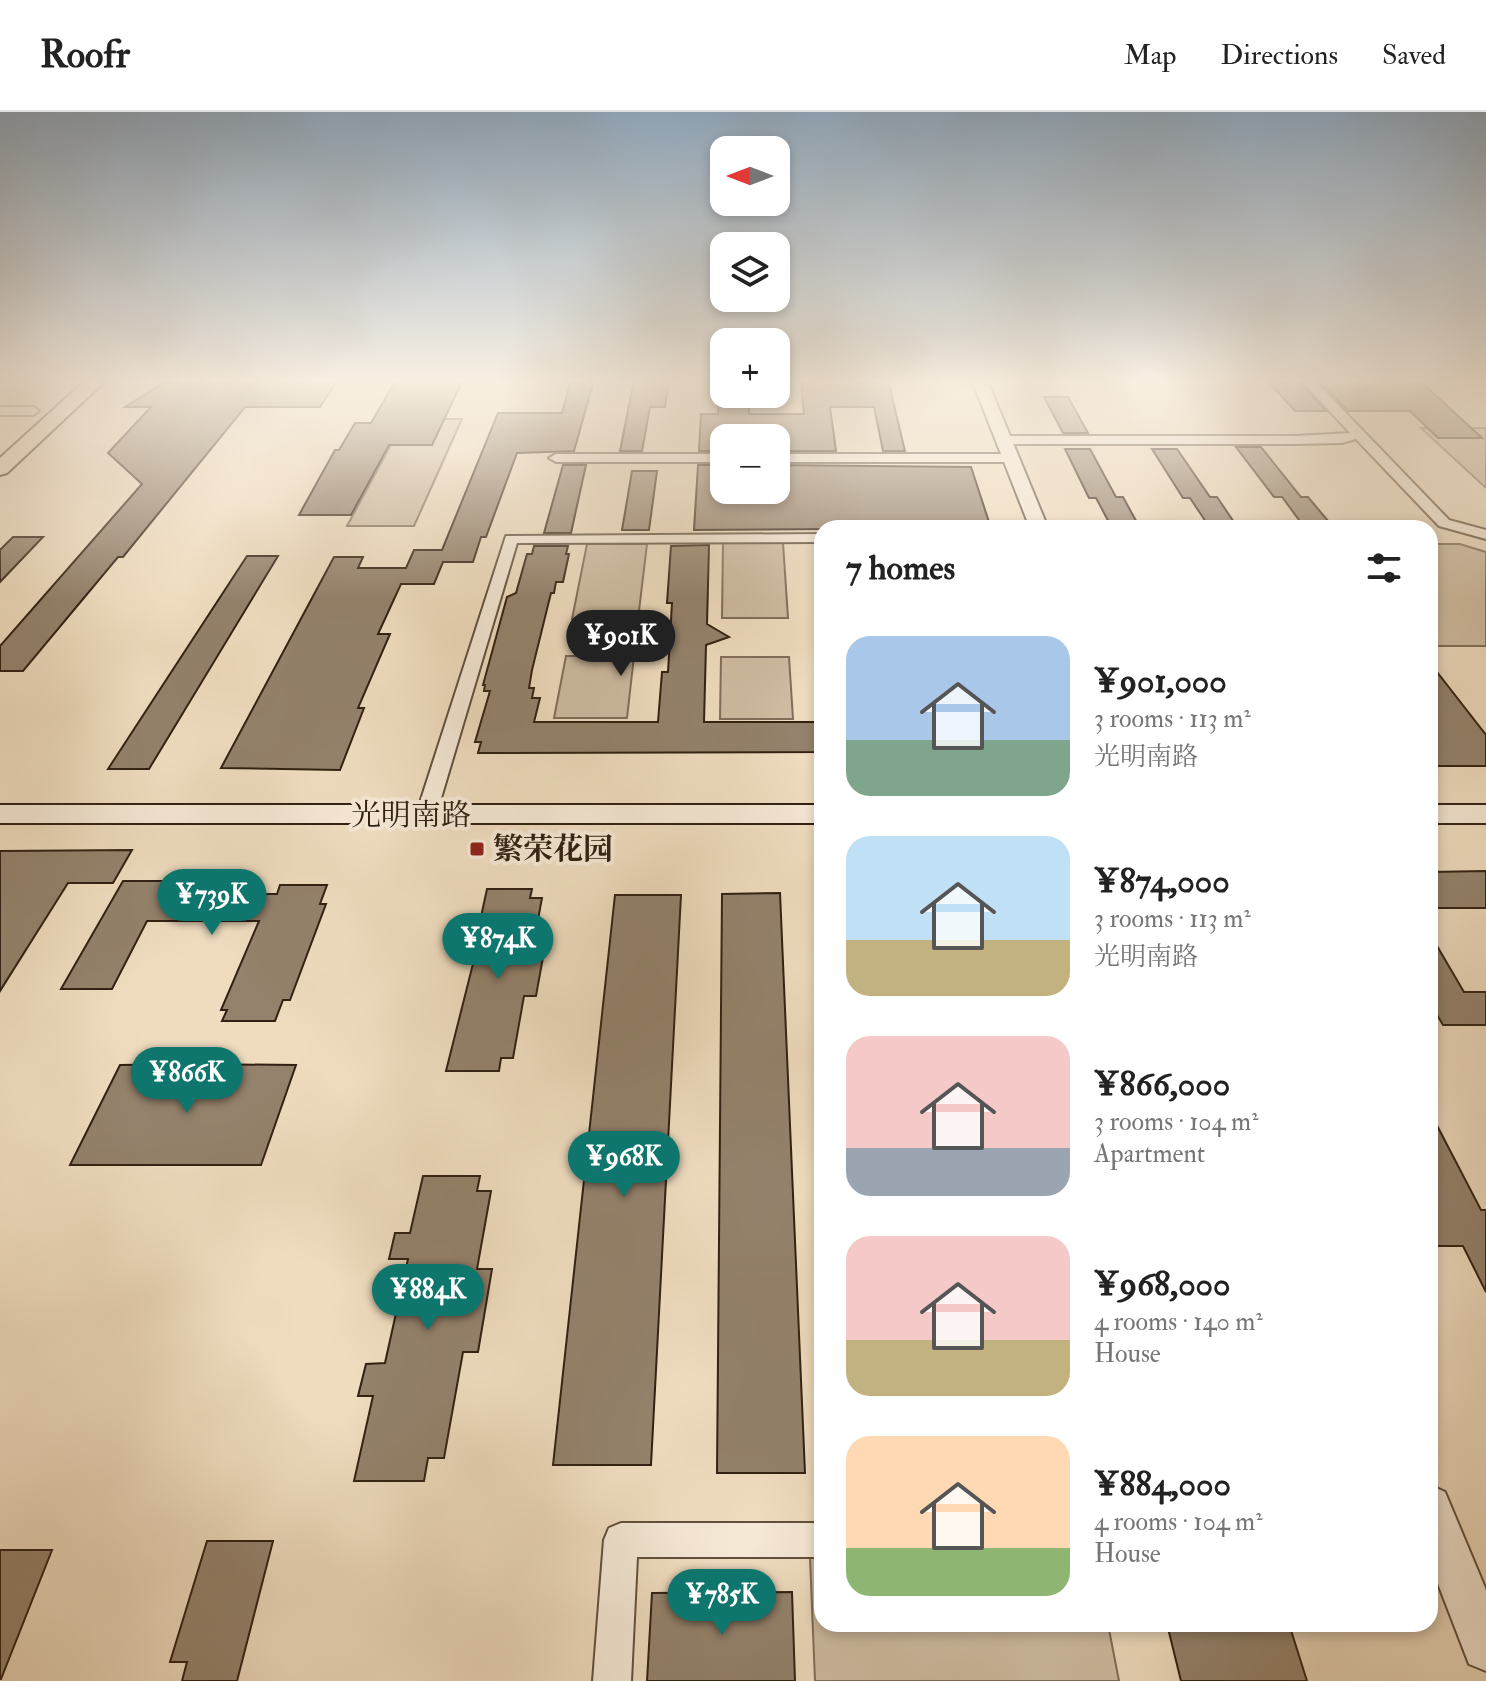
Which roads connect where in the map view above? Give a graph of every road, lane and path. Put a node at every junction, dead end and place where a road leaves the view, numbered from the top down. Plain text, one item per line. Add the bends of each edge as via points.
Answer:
1 (17, 453) edge
2 (1008, 453) edge
3 (1377, 453) edge
4 (556, 458) dead end
5 (710, 458) edge
6 (790, 458) edge
7 (1010, 458) junction
8 (0, 469) edge
9 (1036, 520) edge
10 (1444, 523) junction
11 (1486, 523) edge
12 (1486, 535) edge
13 (814, 538) edge
14 (0, 814) edge
15 (814, 814) edge
16 (1438, 814) edge
17 (1486, 814) edge
18 (426, 815) junction
19 (1438, 1537) edge
20 (814, 1540) edge
21 (1486, 1647) edge
22 (612, 1681) edge

1 - 8 main road
2 - 7 street
3 - 10 street
4 - 5 street
6 - 7 street
7 - 9 street
10 - 11 street
10 - 12 street
13 - 18 street via 511,539
14 - 18 main road, 光明南路
15 - 18 main road, 光明南路
16 - 17 main road
19 - 21 street
20 - 22 street via 621,1540

